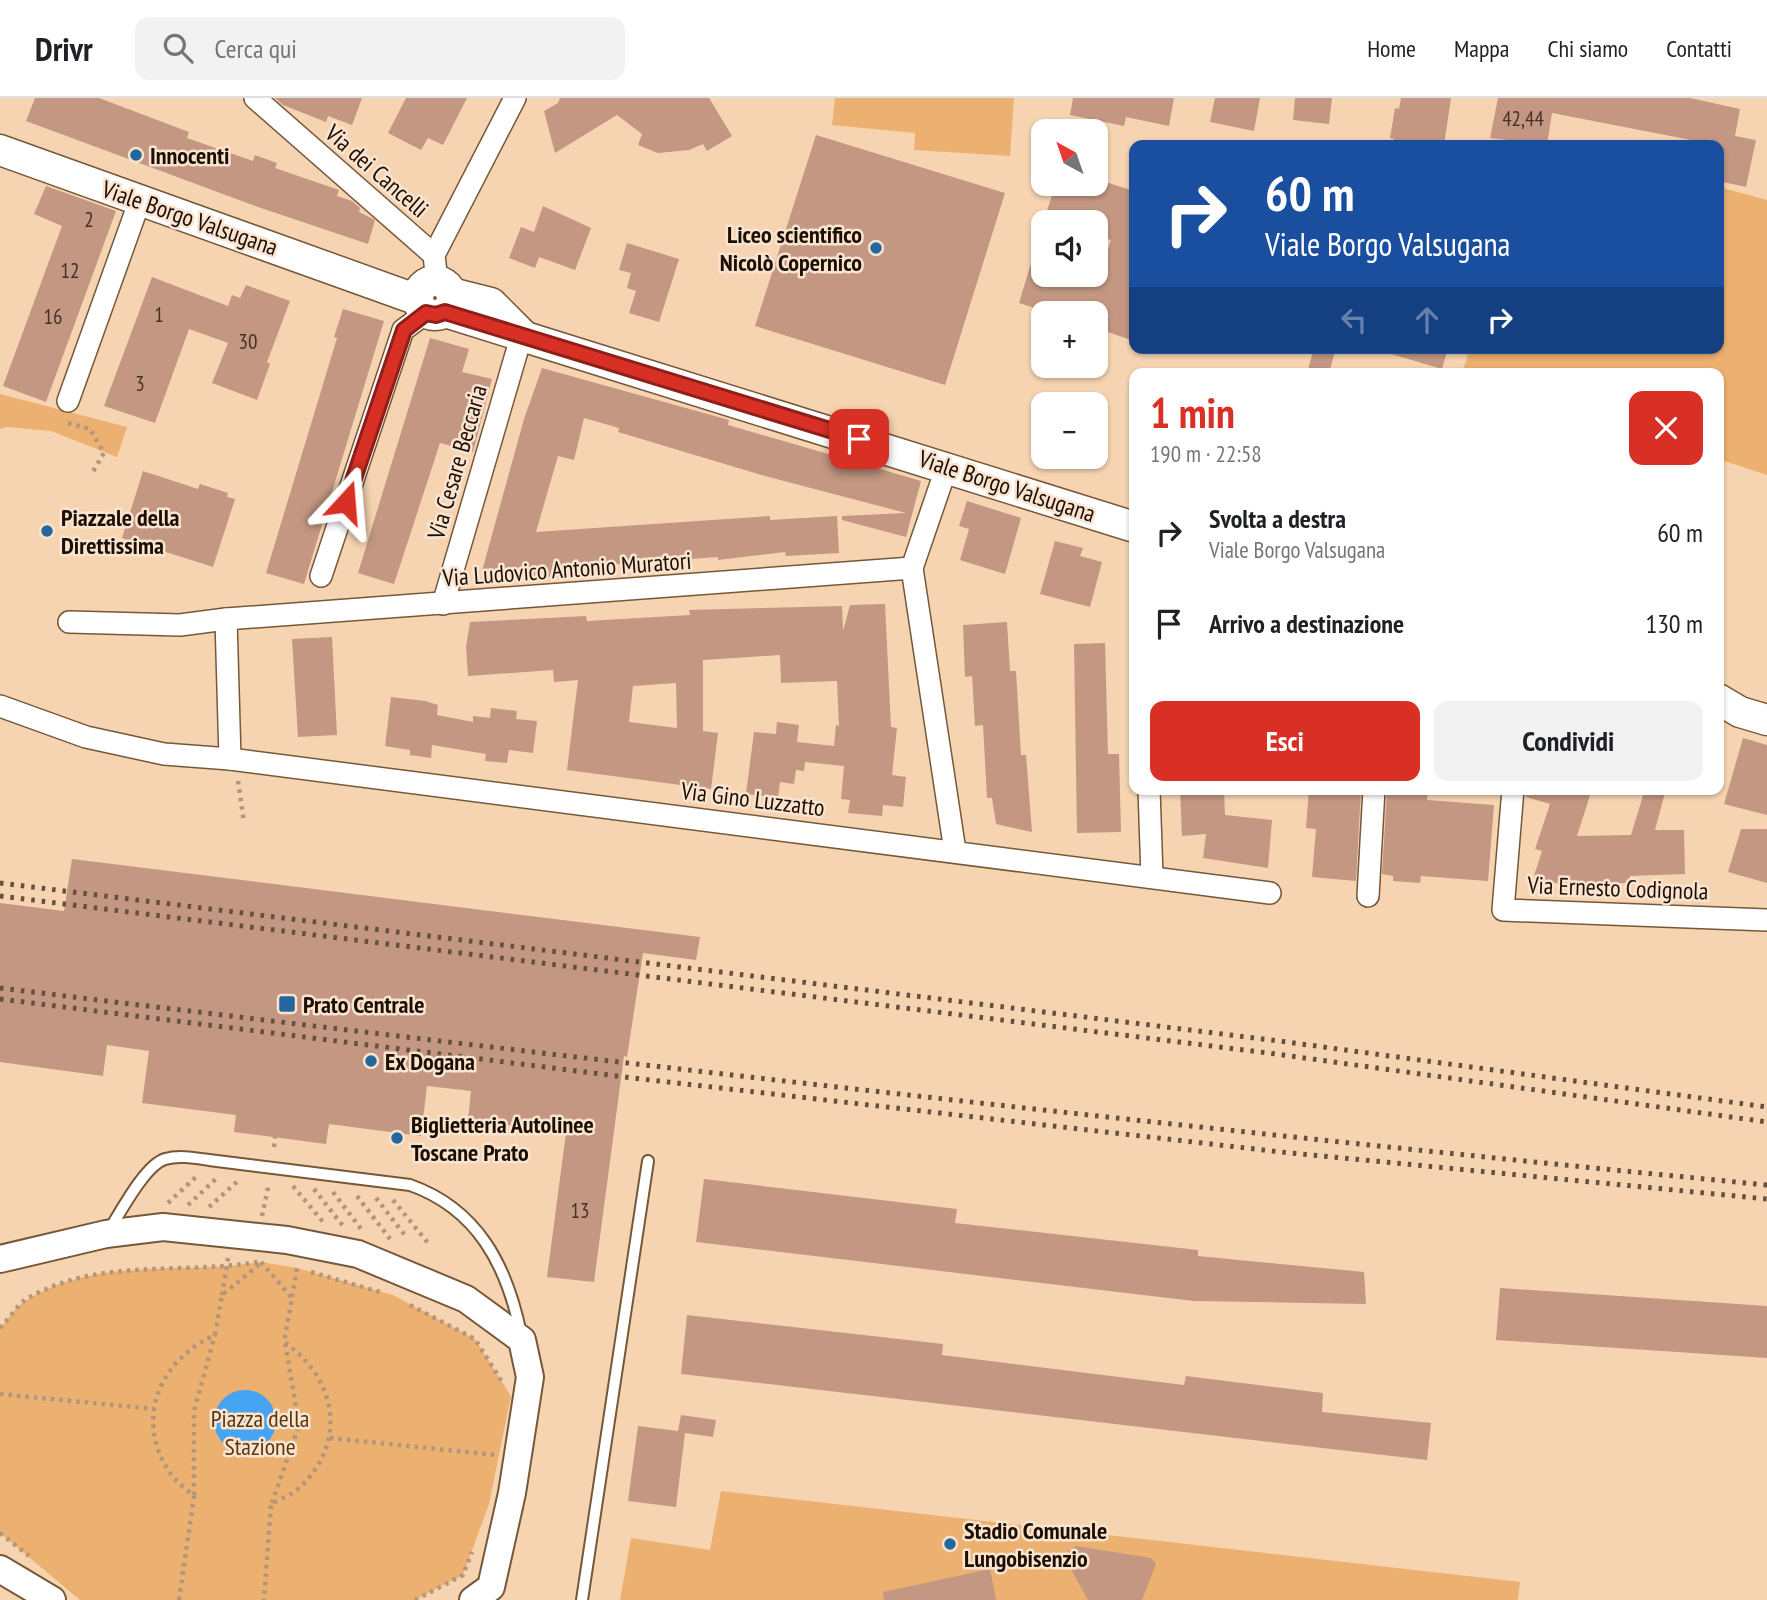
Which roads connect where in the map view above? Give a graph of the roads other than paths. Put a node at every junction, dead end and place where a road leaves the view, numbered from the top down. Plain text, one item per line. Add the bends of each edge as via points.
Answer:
1 (255, 98) edge
2 (515, 98) edge
3 (0, 150) edge
4 (140, 200) junction
5 (433, 292) junction
6 (522, 334) junction
7 (68, 401) road end
8 (947, 466) junction
9 (1129, 525) edge
10 (912, 568) junction
11 (321, 576) dead end
12 (443, 604) junction
13 (226, 619) junction
14 (69, 622) dead end
15 (0, 706) edge
16 (230, 759) junction
17 (1149, 795) edge
18 (1374, 795) edge
19 (1513, 795) edge
20 (955, 851) junction
21 (1152, 877) junction
22 (1270, 893) dead end
23 (1368, 896) dead end
24 (1767, 920) edge
25 (648, 1161) dead end
26 (106, 1234) junction
27 (0, 1259) edge
28 (522, 1340) junction
29 (0, 1569) edge
30 (52, 1600) edge
31 (473, 1600) edge
32 (582, 1600) edge

1 - 5 street, Via dei Cancelli
2 - 5 street
3 - 4 main road, Viale Borgo Valsugana
4 - 5 main road, Viale Borgo Valsugana via 380,285
4 - 7 street
5 - 6 main road, Viale Borgo Valsugana via 480,325
5 - 11 street via 404,330
6 - 8 main road, Viale Borgo Valsugana
6 - 12 street, Via Cesare Beccaria
8 - 9 main road, Viale Borgo Valsugana
8 - 10 street
10 - 12 street, Via Ludovico Antonio Muratori
10 - 20 street
12 - 13 street, Via Ludovico Antonio Muratori
13 - 14 street, Via Ludovico Antonio Muratori via 180,625
13 - 16 street
15 - 16 street, Via Gino Luzzatto via 86,737 164,754
16 - 20 street, Via Gino Luzzatto
17 - 21 street
18 - 23 street
19 - 24 street, Via Ernesto Codignola via 1503,910
20 - 21 street, Via Gino Luzzatto
21 - 22 street, Via Gino Luzzatto
25 - 32 lane
26 - 27 street
26 - 28 street via 163,1227 233,1232 358,1254 466,1299
26 - 28 lane via 150,1168 163,1159 189,1158 410,1185 458,1210 492,1250 513,1296
28 - 31 street via 530,1377 512,1493 491,1587
29 - 30 street

